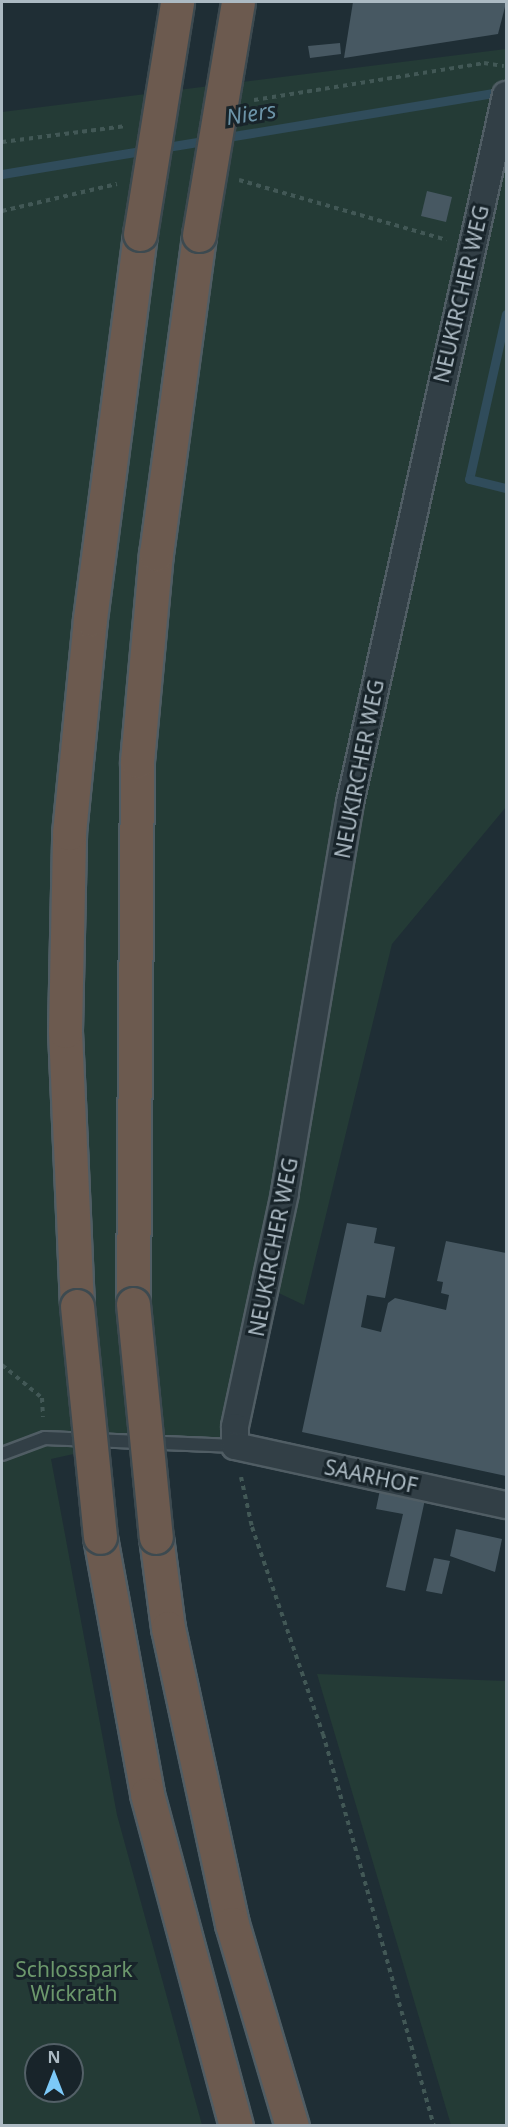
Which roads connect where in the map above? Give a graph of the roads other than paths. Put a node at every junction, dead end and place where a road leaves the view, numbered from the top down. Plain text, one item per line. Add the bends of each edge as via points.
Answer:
1 (177, 2) edge
2 (238, 2) edge
3 (507, 95) edge
4 (235, 1446) junction
5 (2, 1454) edge
6 (507, 1505) edge
7 (237, 2126) edge
8 (292, 2126) edge

1 - 7 highway, bridge via 140,234 90,619 69,833 65,1031 77,1306 100,1537 147,1794
2 - 8 highway, bridge via 199,235 156,554 137,761 134,1304 156,1537 170,1639 230,1912
3 - 4 street, NEUKIRCHER WEG via 350,804 285,1193
4 - 5 lane via 45,1437
4 - 6 street, SAARHOF

